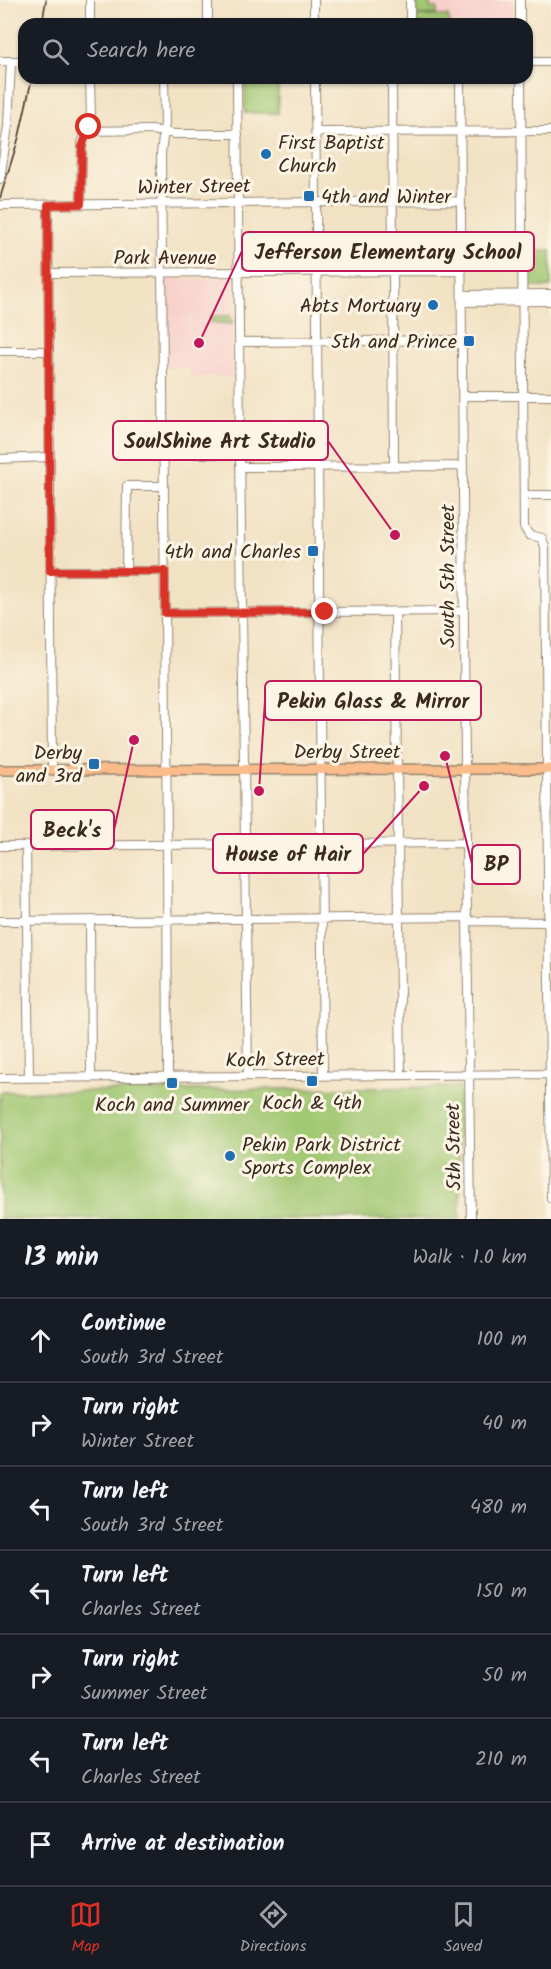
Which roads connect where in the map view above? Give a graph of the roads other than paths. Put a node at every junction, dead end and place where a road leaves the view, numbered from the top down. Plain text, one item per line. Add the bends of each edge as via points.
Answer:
1 (90, 0) edge
2 (208, 0) edge
3 (314, 0) edge
4 (410, 0) edge
5 (520, 0) edge
6 (90, 18) edge
7 (208, 18) edge
8 (314, 18) edge
9 (410, 18) edge
10 (520, 18) edge
11 (0, 61) edge
12 (11, 61) junction
13 (18, 61) edge
14 (533, 62) edge
15 (551, 62) edge
16 (90, 84) edge
17 (165, 84) edge
18 (237, 84) edge
19 (315, 84) edge
20 (392, 84) edge
21 (460, 84) edge
22 (520, 84) edge
23 (87, 131) junction
24 (521, 131) junction
25 (551, 131) edge
26 (163, 132) junction
27 (316, 132) junction
28 (392, 132) junction
29 (460, 132) junction
30 (237, 134) junction
31 (0, 179) edge
32 (316, 201) junction
33 (392, 201) junction
34 (461, 201) junction
35 (238, 202) junction
36 (161, 203) junction
37 (81, 204) junction
38 (0, 205) edge
39 (48, 205) junction
40 (393, 271) junction
41 (461, 271) junction
42 (316, 272) junction
43 (48, 273) junction
44 (162, 273) junction
45 (239, 273) junction
46 (551, 294) edge
47 (462, 298) junction
48 (522, 298) junction
49 (551, 302) edge
50 (462, 340) junction
51 (316, 341) junction
52 (394, 341) junction
53 (240, 342) junction
54 (0, 351) edge
55 (48, 351) junction
56 (463, 396) junction
57 (523, 396) junction
58 (551, 396) edge
59 (163, 454) junction
60 (240, 454) junction
61 (49, 457) junction
62 (0, 459) edge
63 (318, 466) junction
64 (394, 466) junction
65 (463, 466) junction
66 (240, 467) junction
67 (163, 486) junction
68 (524, 495) junction
69 (551, 495) edge
70 (50, 571) junction
71 (126, 571) junction
72 (165, 571) junction
73 (464, 611) junction
74 (242, 612) junction
75 (318, 612) junction
76 (395, 612) junction
77 (165, 613) junction
78 (548, 652) edge
79 (396, 768) junction
80 (465, 768) junction
81 (244, 769) junction
82 (320, 769) junction
83 (549, 769) edge
84 (0, 770) edge
85 (52, 770) junction
86 (166, 770) junction
87 (322, 843) junction
88 (397, 843) junction
89 (466, 843) junction
90 (245, 844) junction
91 (167, 845) junction
92 (0, 846) edge
93 (26, 846) junction
94 (322, 917) junction
95 (399, 917) junction
96 (246, 918) junction
97 (468, 919) junction
98 (27, 920) junction
99 (90, 920) junction
100 (167, 920) junction
101 (0, 921) edge
102 (549, 922) edge
103 (401, 1074) junction
104 (468, 1074) junction
105 (550, 1074) edge
106 (323, 1075) junction
107 (248, 1076) junction
108 (168, 1077) junction
109 (0, 1078) edge
110 (29, 1078) junction
111 (90, 1078) junction
112 (551, 1198) edge
113 (471, 1219) edge

1 - 6 street
2 - 7 street
3 - 8 street
4 - 9 street
5 - 10 street
11 - 12 street
12 - 13 street
12 - 31 street via 8,126
14 - 15 street
16 - 23 street via 91,120
17 - 26 street
18 - 30 street
19 - 27 street
20 - 28 street
21 - 29 street, South 5th Street
22 - 24 street
23 - 26 street
23 - 37 street via 82,147
24 - 25 street
24 - 29 street
24 - 48 street
26 - 30 street
26 - 36 street
27 - 28 street
27 - 32 street
28 - 29 street
28 - 33 street
29 - 34 street, South 5th Street
30 - 35 street
32 - 33 street, Winter Street
32 - 35 street, Winter Street
32 - 42 street
33 - 34 street, Winter Street
33 - 40 street
34 - 41 street, South 5th Street
35 - 36 street, Winter Street
35 - 45 street
36 - 37 street, Winter Street
36 - 44 street
37 - 39 street, Winter Street
38 - 39 street, Winter Street
39 - 43 street
40 - 41 street, Park Avenue
40 - 42 street, Park Avenue
40 - 52 street
41 - 47 street, South 5th Street
42 - 45 street, Park Avenue
42 - 51 street
43 - 44 street, Park Avenue
43 - 55 street
44 - 45 street, Park Avenue
44 - 59 street
45 - 53 street
46 - 48 street
47 - 48 street
47 - 50 street, South 5th Street
48 - 49 street
48 - 57 street
50 - 52 street
50 - 56 street, South 5th Street
51 - 52 street
51 - 53 street
51 - 63 street
52 - 64 street
53 - 60 street
54 - 55 street
55 - 61 street
56 - 57 street
56 - 65 street, South 5th Street
57 - 58 street
57 - 68 street
59 - 60 street
59 - 67 street
60 - 66 street
61 - 62 street
61 - 70 street
63 - 64 street
63 - 66 street
63 - 75 street
64 - 65 street
65 - 73 street, South 5th Street
66 - 74 street
67 - 71 street via 127,486
67 - 72 street
68 - 69 street
68 - 78 street via 525,531 541,537 545,543
70 - 71 street
70 - 85 street
71 - 72 street
72 - 77 street
73 - 76 street
73 - 80 street, South 5th Street
74 - 75 street
74 - 77 street
74 - 81 street
75 - 76 street
75 - 82 street
76 - 79 street
77 - 86 street
78 - 83 street
79 - 80 main road, Derby Street
79 - 82 main road, Derby Street
79 - 88 street
80 - 83 main road, Derby Street
80 - 89 street, South 5th Street
81 - 82 main road, Derby Street
81 - 86 main road, Derby Street
81 - 90 street
82 - 87 street
83 - 102 street
84 - 85 main road, Derby Street
85 - 86 main road, Derby Street
86 - 91 street
87 - 88 street
87 - 90 street
87 - 94 street
88 - 89 street
88 - 95 street
89 - 97 street, South 5th Street
90 - 91 street
90 - 96 street
91 - 93 street
91 - 100 street
92 - 93 street
93 - 98 street
94 - 95 street
94 - 96 street
94 - 106 street
95 - 97 street
95 - 103 street
96 - 100 street
96 - 107 street
97 - 102 street
97 - 104 street, South 5th Street
98 - 99 street
98 - 101 street
98 - 110 street
99 - 100 street
99 - 111 street
100 - 108 street
102 - 105 street
103 - 104 street, Koch Street
103 - 106 street, Koch Street
104 - 105 street, Koch Street
104 - 113 street, 5th Street
105 - 112 street
106 - 107 street, Koch Street
107 - 108 street, Koch Street
108 - 111 street, Koch Street
109 - 110 street, Koch Street
110 - 111 street, Koch Street

